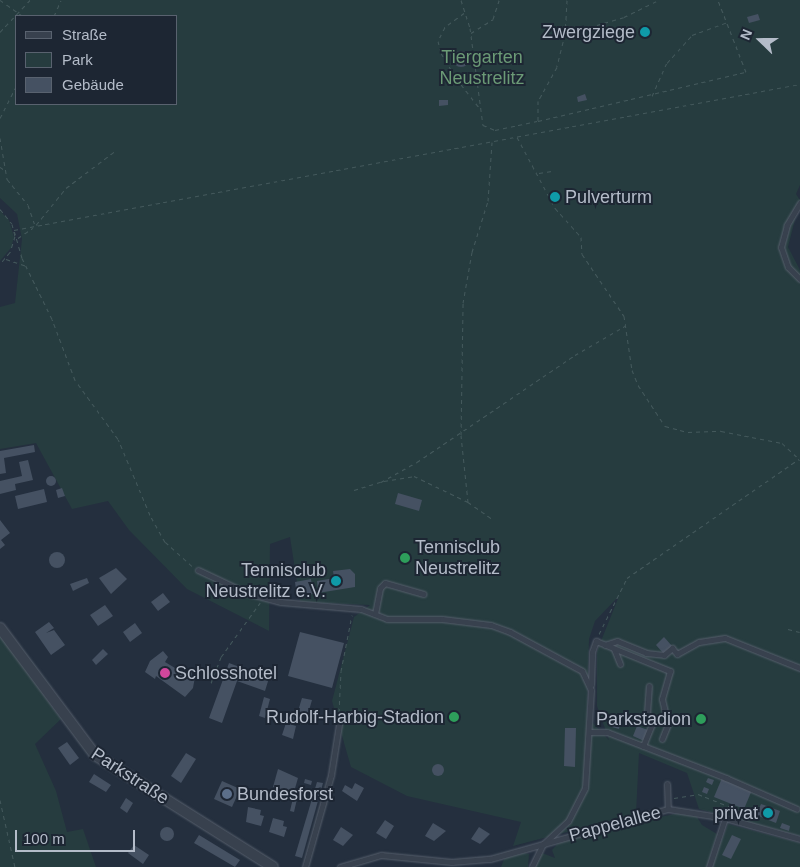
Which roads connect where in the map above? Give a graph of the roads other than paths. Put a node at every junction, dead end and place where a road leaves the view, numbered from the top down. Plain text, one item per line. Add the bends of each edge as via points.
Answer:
1 (800, 203) edge
2 (800, 279) edge
3 (198, 570) road end
4 (423, 594) dead end
5 (375, 614) junction
6 (0, 628) edge
7 (605, 645) junction
8 (614, 648) junction
9 (620, 664) dead end
10 (800, 668) edge
11 (649, 686) dead end
12 (591, 690) junction
13 (340, 718) road end
14 (590, 732) junction
15 (662, 739) dead end
16 (643, 746) junction
17 (667, 784) dead end
18 (668, 809) junction
19 (797, 809) dead end
20 (726, 818) junction
21 (800, 840) edge
22 (542, 844) junction
23 (273, 867) edge
24 (304, 867) edge
25 (340, 867) edge
26 (532, 867) edge
27 (709, 867) edge

1 - 2 lane via 786,225 781,247 788,267
3 - 5 lane via 263,598 353,608
4 - 5 lane via 385,583 380,588
5 - 12 lane via 387,620 460,620 500,628 578,667 586,676
6 - 23 street, Parkstraße via 95,755
7 - 8 lane
7 - 10 lane via 617,641 664,655 672,648 677,654 699,642 725,638
7 - 12 lane via 596,642 592,652
8 - 9 lane
8 - 15 lane via 670,671 662,699 668,724
11 - 16 lane via 647,713 652,724
12 - 14 lane
13 - 24 lane via 331,775
14 - 16 lane via 607,732
14 - 22 lane via 587,778 582,798 559,832
16 - 19 lane
17 - 18 lane
18 - 20 lane, Pappelallee
18 - 22 lane, Pappelallee
20 - 21 lane, Pappelallee
20 - 27 lane
22 - 25 lane via 475,861 380,855
22 - 26 lane

